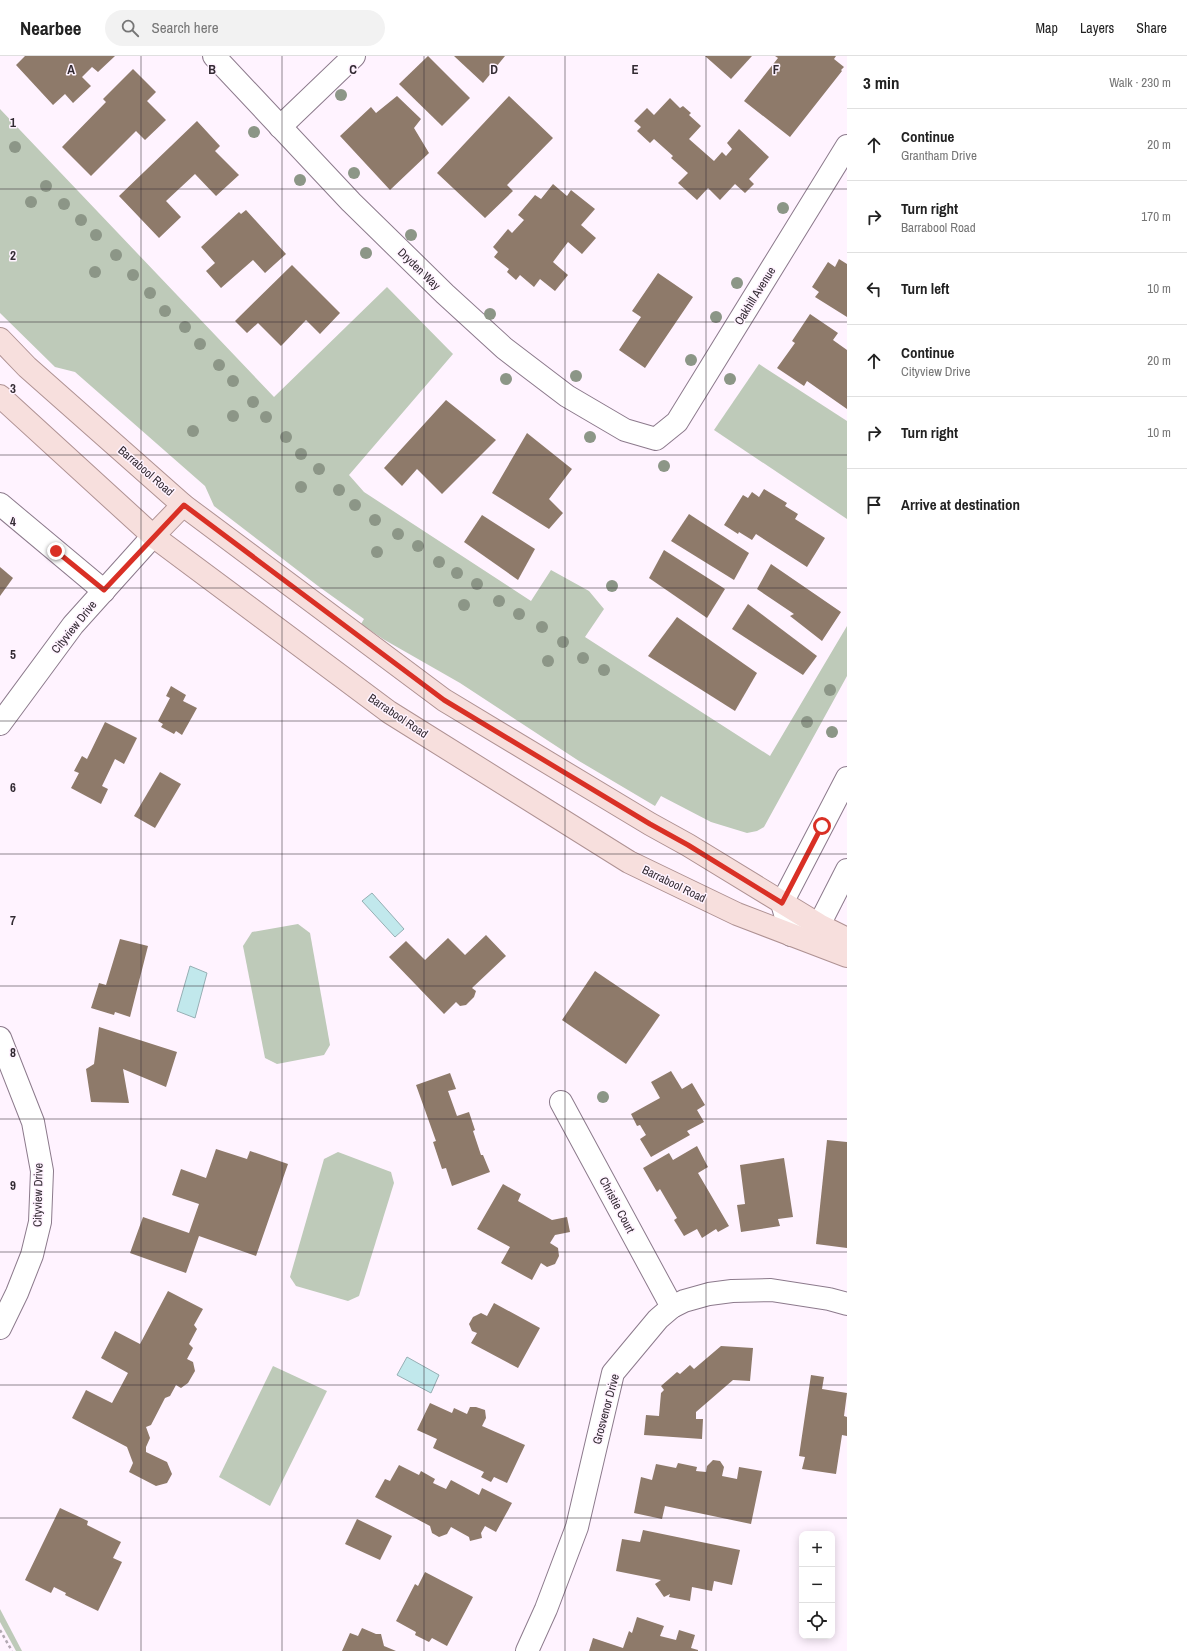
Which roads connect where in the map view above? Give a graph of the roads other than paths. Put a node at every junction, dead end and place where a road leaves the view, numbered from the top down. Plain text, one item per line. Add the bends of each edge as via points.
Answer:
1 (214, 56) edge
2 (354, 56) edge
3 (280, 127) junction
4 (847, 146) edge
5 (0, 340) edge
6 (0, 396) edge
7 (656, 439) joint
8 (0, 504) edge
9 (184, 505) junction
10 (153, 536) junction
11 (104, 590) junction
12 (0, 724) edge
13 (847, 778) edge
14 (847, 870) edge
15 (782, 903) junction
16 (819, 925) junction
17 (791, 934) junction
18 (847, 939) edge
19 (847, 956) edge
20 (0, 1038) edge
21 (562, 1102) dead end
22 (847, 1304) edge
23 (672, 1307) junction
24 (0, 1328) edge
25 (527, 1651) edge

1 - 3 street, Dryden Way
2 - 3 street
3 - 7 street, Dryden Way via 351,202 504,348 567,396 625,430
4 - 7 street, Oakhill Avenue via 677,422
5 - 9 main road, Barrabool Road
6 - 10 main road, Barrabool Road
8 - 11 street
9 - 10 main road
9 - 15 main road, Barrabool Road via 444,700
10 - 11 street, Cityview Drive
10 - 17 main road, Barrabool Road via 389,712 629,862 737,914
11 - 12 street, Cityview Drive via 73,625
13 - 15 street
14 - 16 street
15 - 16 main road, Barrabool Road
15 - 17 street
16 - 17 street
16 - 18 main road, Barrabool Road
17 - 19 main road, Barrabool Road
20 - 24 street, Cityview Drive via 33,1122 42,1171 40,1222 32,1255
21 - 23 street, Christie Court
22 - 23 street, Grosvenor Drive via 771,1290 709,1294
23 - 25 street, Grosvenor Drive via 646,1333 613,1373 577,1527

